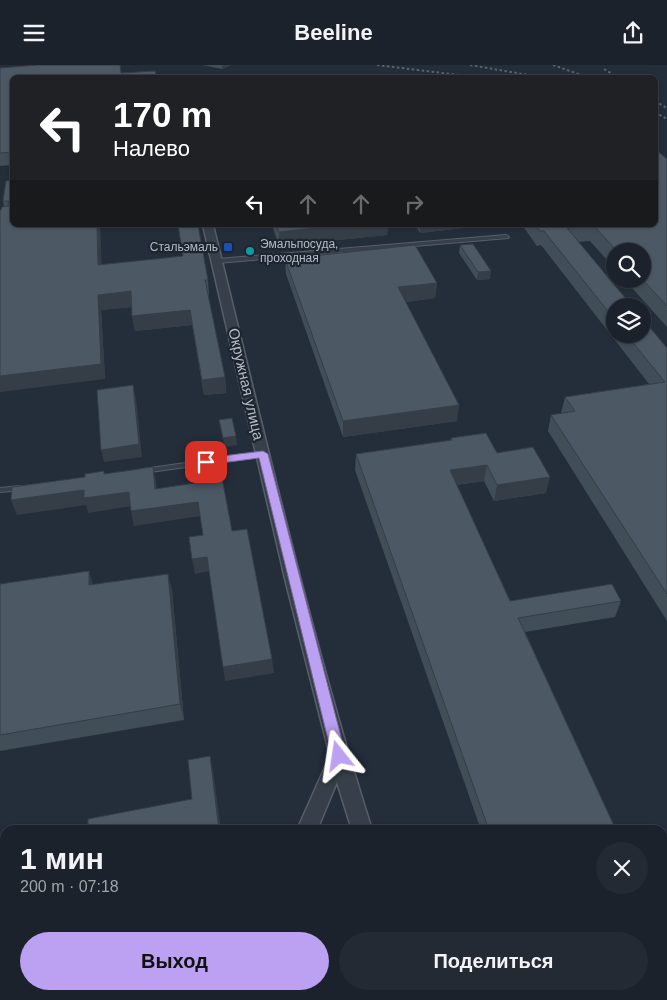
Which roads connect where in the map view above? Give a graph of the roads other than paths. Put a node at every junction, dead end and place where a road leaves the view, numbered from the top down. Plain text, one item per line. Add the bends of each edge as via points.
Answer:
1 (208, 227) edge
2 (506, 237) dead end
3 (217, 261) junction
4 (263, 454) junction
5 (136, 471) edge
6 (29, 486) edge
7 (0, 491) edge
8 (339, 756) junction
9 (309, 825) edge
10 (360, 825) edge

1 - 3 street, Окружная улица
2 - 3 lane
3 - 4 street, Окружная улица
4 - 5 lane
4 - 8 street, Окружная улица
6 - 7 lane
8 - 9 street
8 - 10 street, Окружная улица

